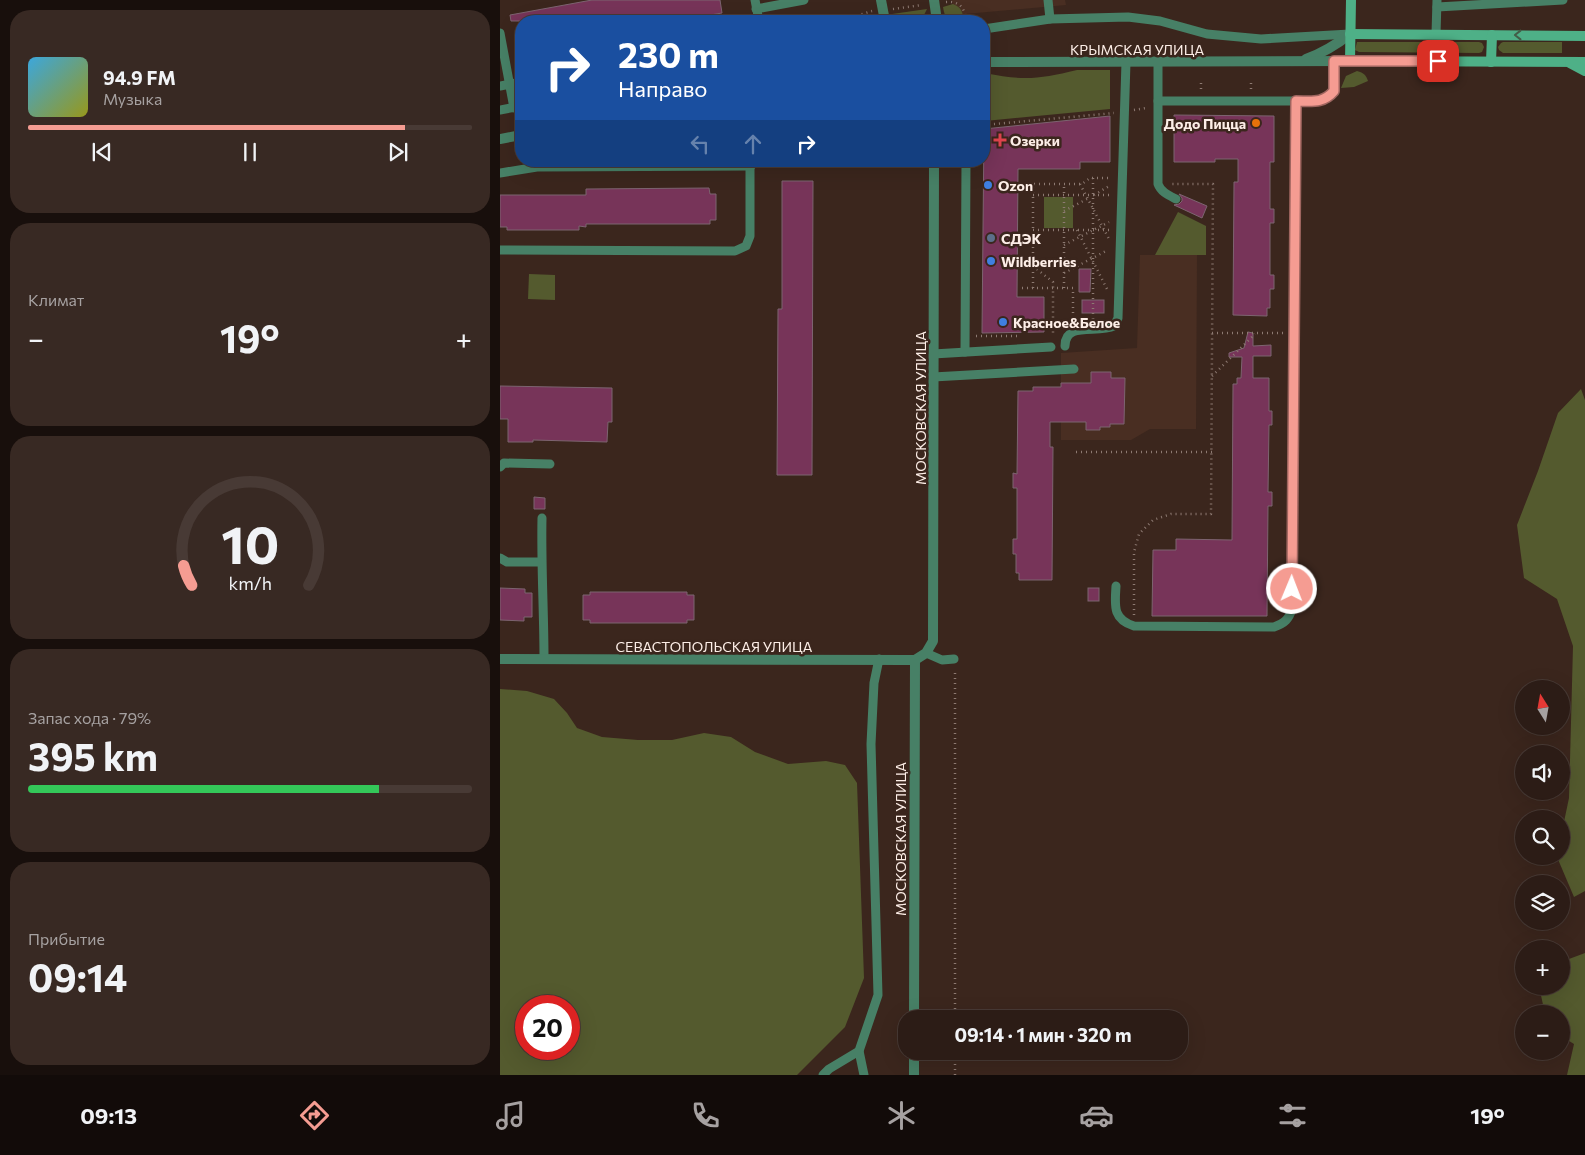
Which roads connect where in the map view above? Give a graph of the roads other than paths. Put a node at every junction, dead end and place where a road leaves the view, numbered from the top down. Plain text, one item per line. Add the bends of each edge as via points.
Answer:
1 (804, 0) edge
2 (881, 0) edge
3 (1048, 0) edge
4 (1351, 0) edge
5 (1563, 0) edge
6 (934, 2) edge
7 (755, 4) edge
8 (1437, 4) edge
9 (884, 15) edge
10 (936, 15) edge
11 (1050, 19) junction
12 (990, 28) edge
13 (1585, 28) edge
14 (500, 33) edge
15 (1350, 34) junction
16 (1436, 34) junction
17 (1492, 35) junction
18 (1567, 35) junction
19 (1585, 36) edge
20 (1334, 61) junction
21 (1350, 61) junction
22 (990, 62) edge
23 (1126, 62) junction
24 (1158, 62) junction
25 (1290, 62) junction
26 (1491, 62) junction
27 (1566, 62) junction
28 (1585, 62) edge
29 (1585, 71) edge
30 (505, 85) edge
31 (1158, 101) junction
32 (1296, 101) junction
33 (515, 102) edge
34 (515, 108) edge
35 (500, 110) edge
36 (515, 136) edge
37 (500, 139) edge
38 (537, 167) edge
39 (750, 167) edge
40 (934, 167) edge
41 (966, 167) edge
42 (500, 173) edge
43 (1176, 199) dead end
44 (500, 250) edge
45 (1065, 346) dead end
46 (1051, 347) dead end
47 (966, 352) junction
48 (933, 354) junction
49 (1074, 369) dead end
50 (933, 377) junction
51 (550, 464) dead end
52 (500, 467) edge
53 (542, 518) dead end
54 (500, 558) edge
55 (542, 562) junction
56 (1116, 586) dead end
57 (926, 653) junction
58 (500, 659) edge
59 (544, 659) junction
60 (879, 659) junction
61 (914, 660) junction
62 (954, 660) dead end
63 (914, 1010) edge
64 (858, 1051) junction
65 (914, 1060) edge
66 (823, 1075) edge
67 (864, 1075) edge
68 (914, 1075) edge

1 - 7 lane
2 - 9 street
3 - 11 lane
4 - 15 street
5 - 8 lane
6 - 10 street
8 - 16 lane
11 - 12 lane
11 - 15 lane via 1128,17 1160,21 1207,34 1261,39
13 - 18 street
14 - 30 lane
15 - 16 street
15 - 21 street
15 - 25 street, КРЫМСКАЯ УЛИЦА via 1322,53
16 - 17 street
18 -> 17 street
17 - 26 street
18 - 19 street
20 - 21 street, КРЫМСКАЯ УЛИЦА
20 - 25 street, КРЫМСКАЯ УЛИЦА
20 - 32 lane via 1334,91 1328,98
21 - 26 street, КРЫМСКАЯ УЛИЦА
22 - 23 street, КРЫМСКАЯ УЛИЦА
23 - 24 street, КРЫМСКАЯ УЛИЦА
23 - 45 lane via 1116,230 1118,318 1114,326 1106,330 1069,333
24 - 25 street, КРЫМСКАЯ УЛИЦА
24 - 31 lane
26 - 27 street, КРЫМСКАЯ УЛИЦА
27 - 28 street, КРЫМСКАЯ УЛИЦА
27 - 29 street
30 - 33 lane
31 - 32 lane
31 - 43 lane via 1158,184 1159,189
32 - 56 lane via 1290,618 1274,627 1134,626 1118,616
34 - 35 lane
36 - 37 street
38 - 42 lane
39 - 44 lane via 750,236 746,246 735,251
40 - 48 street, МОСКОВСКАЯ УЛИЦА
41 - 47 lane
46 - 47 lane
47 - 48 lane
48 - 50 street, МОСКОВСКАЯ УЛИЦА
49 - 50 lane
50 - 57 street, МОСКОВСКАЯ УЛИЦА via 933,641
51 - 52 lane via 504,463
53 - 55 lane
54 - 55 lane via 507,562
55 - 59 lane
57 - 61 street
57 - 62 lane via 942,660
58 - 59 street, СЕВАСТОПОЛЬСКАЯ УЛИЦА
59 - 60 street, СЕВАСТОПОЛЬСКАЯ УЛИЦА
60 - 61 street, СЕВАСТОПОЛЬСКАЯ УЛИЦА
60 - 64 lane via 873,690 871,744 878,995
61 - 63 street, МОСКОВСКАЯ УЛИЦА
64 - 66 lane
64 - 67 lane
65 - 68 street

